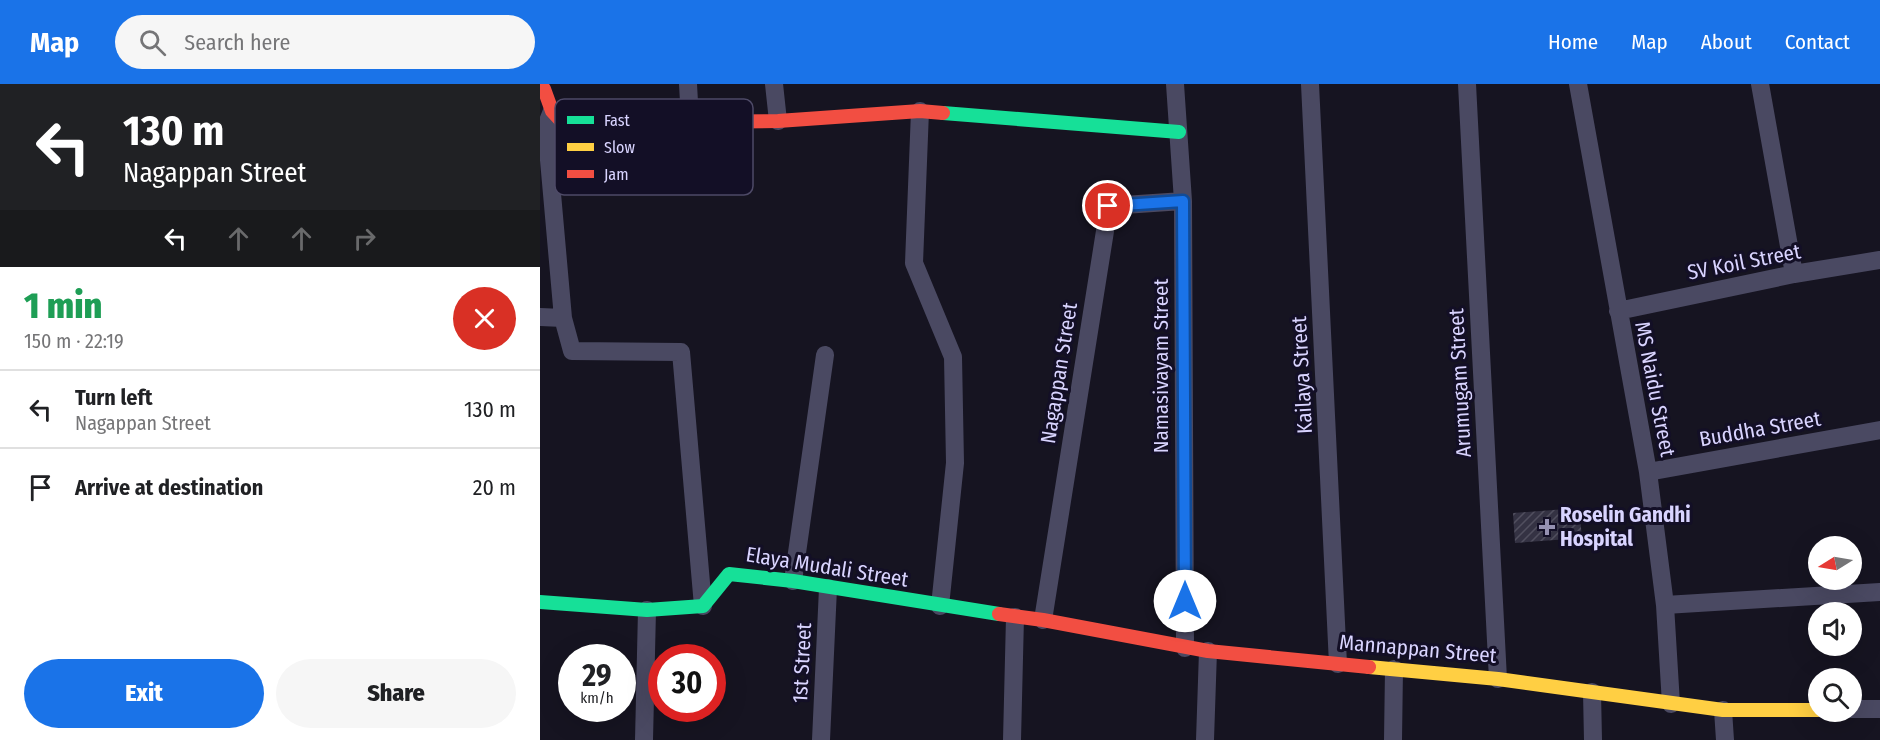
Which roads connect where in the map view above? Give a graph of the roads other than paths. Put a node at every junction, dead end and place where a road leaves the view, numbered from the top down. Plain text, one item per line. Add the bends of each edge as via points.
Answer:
1 (688, 84) edge
2 (774, 84) edge
3 (1175, 84) edge
4 (1310, 84) edge
5 (1467, 84) edge
6 (1578, 84) edge
7 (1760, 84) edge
8 (540, 89) edge
9 (689, 99) edge
10 (552, 111) junction
11 (920, 111) junction
12 (555, 114) edge
13 (753, 121) edge
14 (778, 121) junction
15 (1179, 132) junction
16 (1183, 201) junction
17 (1880, 260) edge
18 (1794, 274) junction
19 (1618, 311) junction
20 (540, 317) edge
21 (563, 318) junction
22 (825, 355) dead end
23 (1880, 430) edge
24 (1648, 472) junction
25 (793, 581) junction
26 (828, 588) junction
27 (1880, 592) edge
28 (540, 602) edge
29 (1665, 605) junction
30 (703, 606) junction
31 (940, 606) junction
32 (647, 610) junction
33 (1015, 616) junction
34 (1043, 620) junction
35 (1185, 648) junction
36 (1208, 651) junction
37 (1338, 664) junction
38 (1394, 669) junction
39 (1498, 679) junction
40 (1592, 692) junction
41 (1671, 704) junction
42 (1862, 709) edge
43 (1880, 709) edge
44 (1723, 710) junction
45 (1808, 710) edge
46 (644, 740) edge
47 (821, 740) edge
48 (1012, 740) edge
49 (1205, 740) edge
50 (1393, 740) edge
51 (1593, 740) edge
52 (1725, 740) edge

1 - 9 street
2 - 14 street
3 - 15 street, Namasivayam Street
4 - 37 street, Kailaya Street
5 - 39 street, Arumugam Street
6 - 19 street, MS Naidu Street
7 - 18 street
8 - 10 street via 544,89
10 - 12 street
10 - 21 street via 546,126
11 - 14 street
11 - 15 street
11 - 31 street via 914,263 953,357 955,463
13 - 14 street
15 - 16 street, Namasivayam Street
16 - 34 street, Nagappan Street via 1108,206
16 - 35 street, Namasivayam Street
17 - 18 street, SV Koil Street
18 - 19 street, SV Koil Street
19 - 24 street, MS Naidu Street
20 - 21 street
21 - 30 street via 572,351 681,352
22 - 25 street
23 - 24 street, Buddha Street
24 - 29 street, MS Naidu Street
25 - 26 street, Elaya Mudali Street
25 - 30 street, Elaya Mudali Street via 729,574
26 - 31 street, Elaya Mudali Street
26 - 47 street, 1st Street
27 - 29 street
28 - 32 street
29 - 41 street, MS Naidu Street
30 - 32 street
31 - 33 street, Elaya Mudali Street
32 - 46 street
33 - 34 street, Mannappan Street
33 - 48 street
34 - 35 street, Mannappan Street
35 - 36 street, Mannappan Street
36 - 37 street, Mannappan Street
36 - 49 street
37 - 38 street, Mannappan Street
38 - 39 street, Mannappan Street
38 - 50 street
39 - 40 street, Mannappan Street
40 - 41 street, Mannappan Street
40 - 51 street
41 - 44 street, Mannappan Street
42 - 43 street
44 - 45 street, Mannappan Street
44 - 52 street

